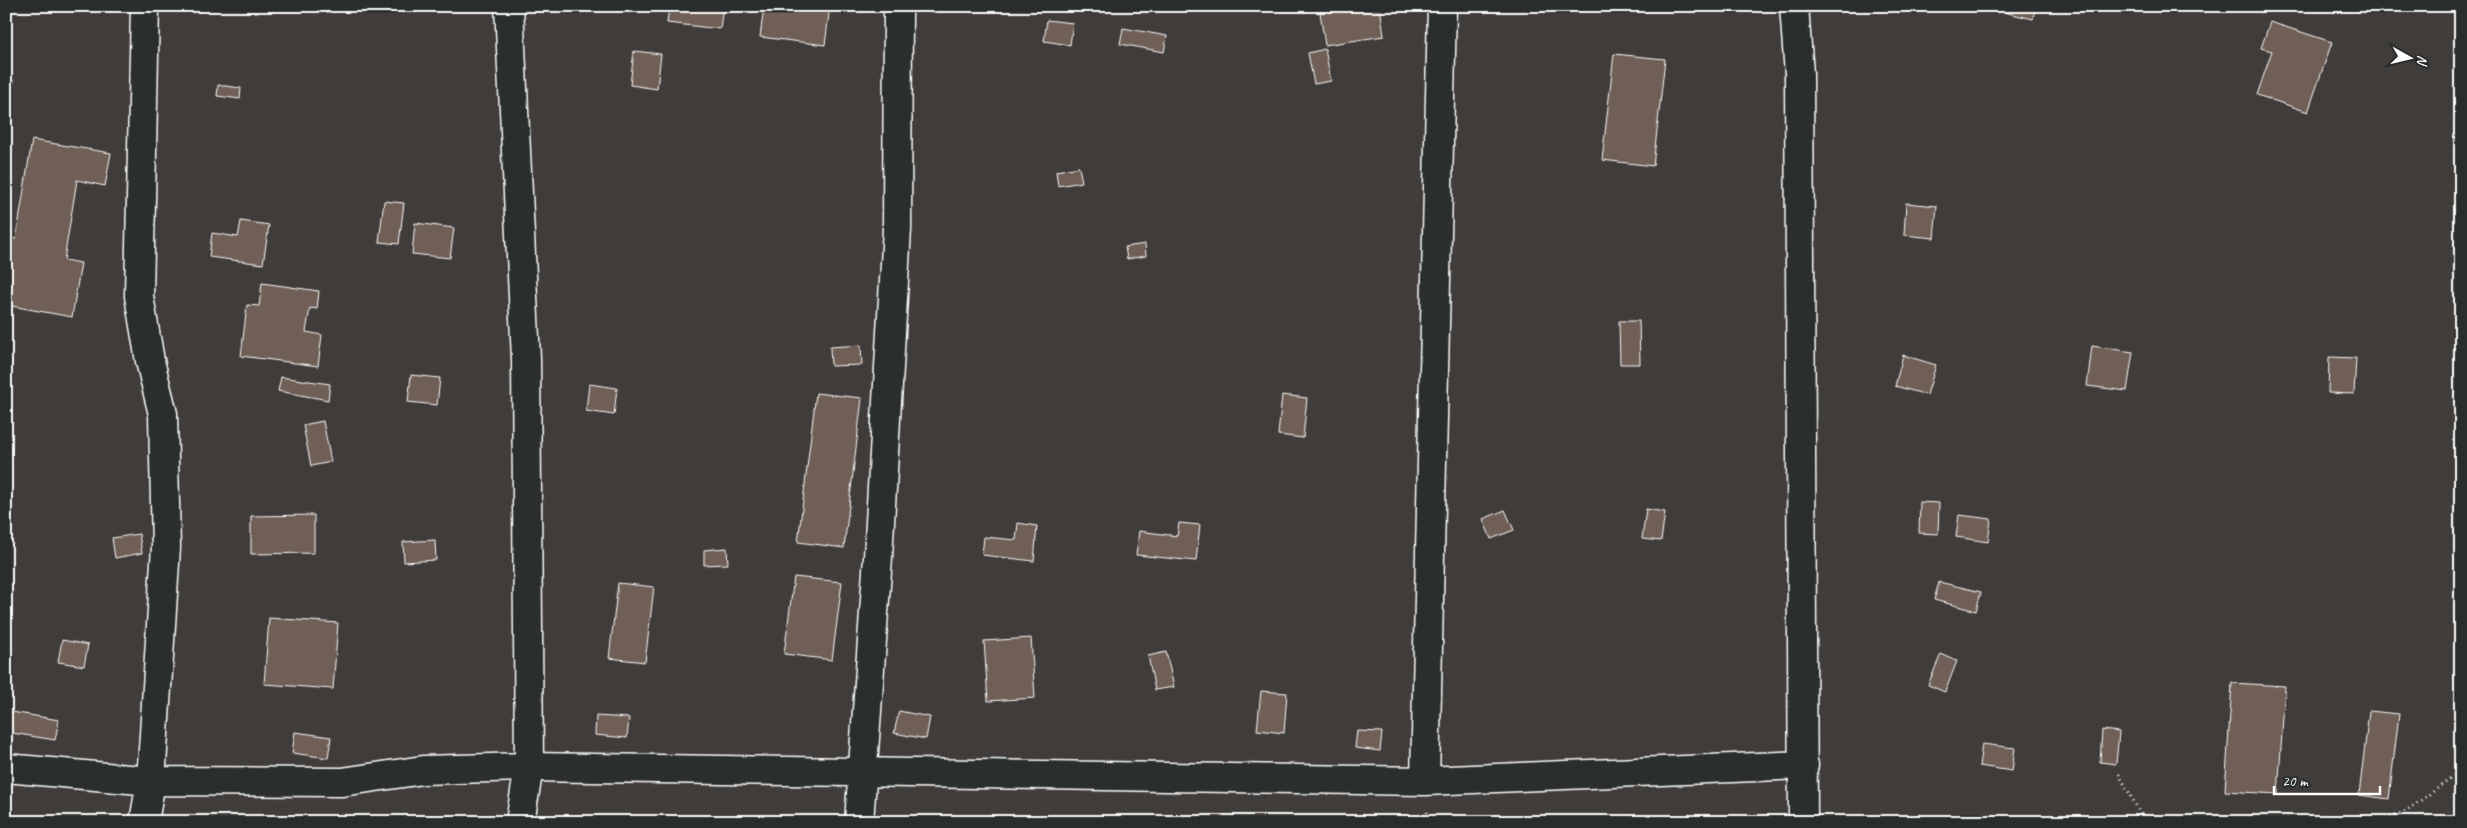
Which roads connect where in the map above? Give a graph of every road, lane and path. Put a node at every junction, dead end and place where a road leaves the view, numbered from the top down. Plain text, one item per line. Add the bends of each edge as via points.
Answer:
1 (145, 6) edge
2 (509, 6) edge
3 (898, 6) edge
4 (1442, 6) edge
5 (1794, 6) edge
6 (1804, 765) junction
7 (529, 767) junction
8 (6, 768) edge
9 (864, 773) junction
10 (2119, 774) dead end
11 (151, 781) junction
12 (1425, 781) junction
13 (2461, 783) edge
14 (144, 822) edge
15 (520, 822) edge
16 (859, 822) edge
17 (1803, 822) edge
18 (2145, 822) edge
19 (2376, 822) edge

1 - 11 street via 139,296 163,414 166,547
2 - 7 street via 526,359
3 - 9 street via 897,230
4 - 12 street
5 - 6 street via 1799,74
6 - 12 street
6 - 17 street
7 - 9 street
7 - 11 street via 423,770 342,782
7 - 15 street
8 - 11 street
9 - 12 street
9 - 16 street
10 - 18 path
11 - 14 street
13 - 19 path via 2456,775 2406,811

